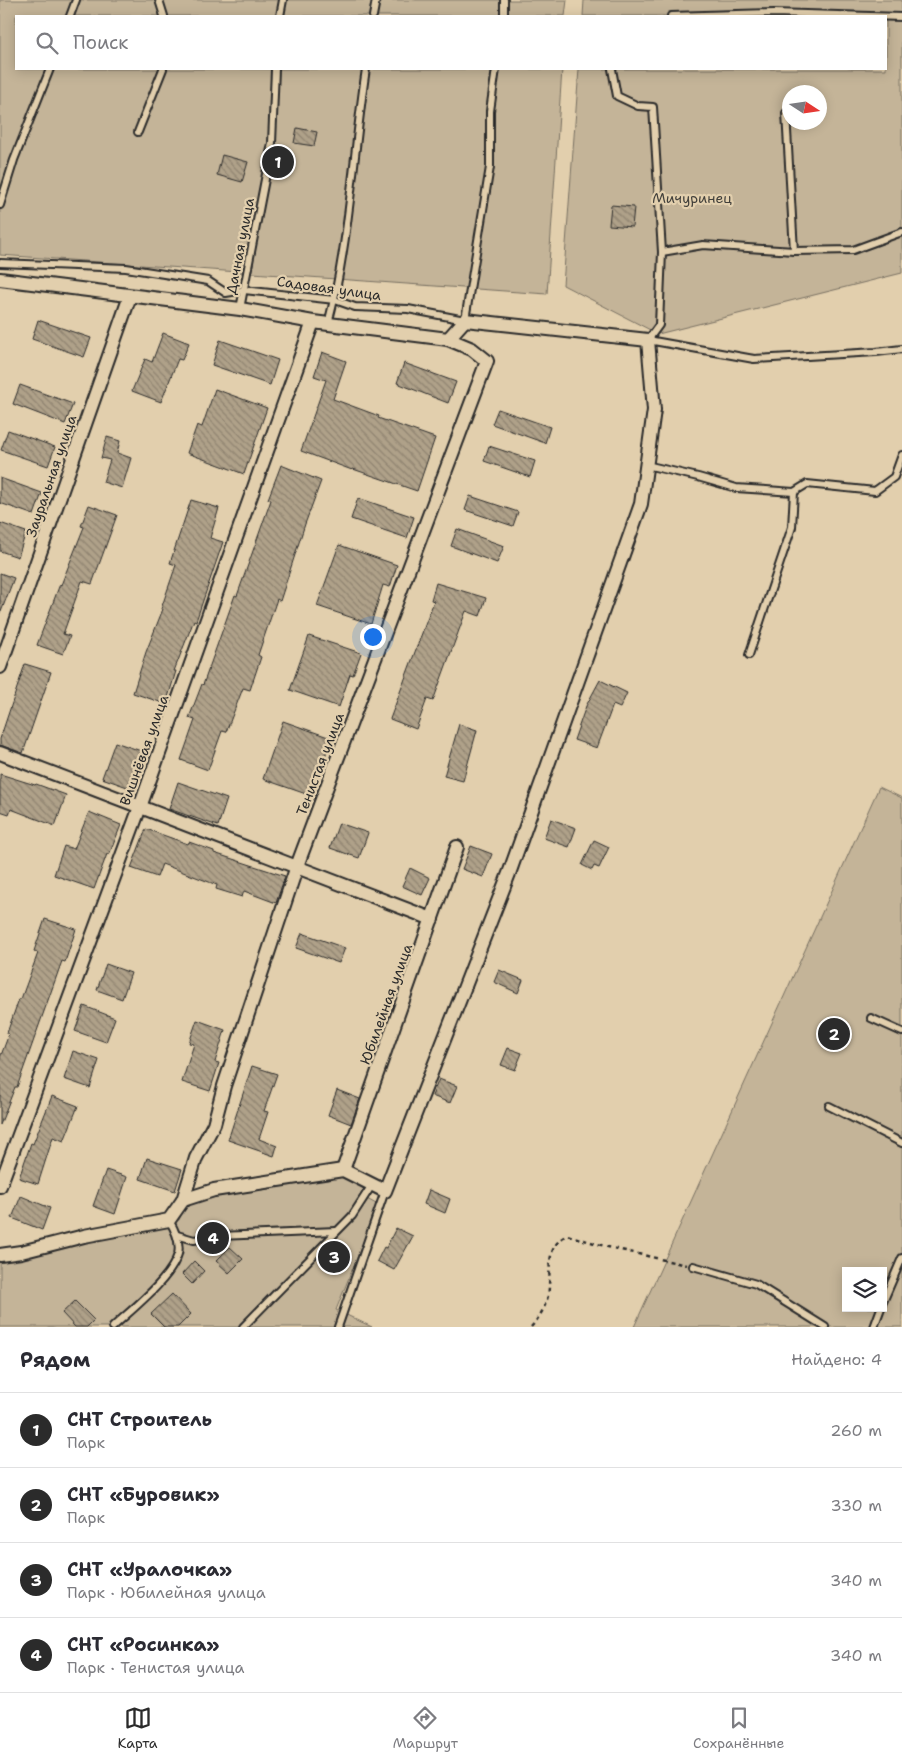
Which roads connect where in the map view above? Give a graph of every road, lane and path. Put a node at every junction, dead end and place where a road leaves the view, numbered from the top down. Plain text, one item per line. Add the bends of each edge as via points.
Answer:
1 (76, 0) edge
2 (159, 0) edge
3 (283, 0) edge
4 (376, 0) edge
5 (504, 0) edge
6 (70, 15) edge
7 (164, 15) edge
8 (280, 15) edge
9 (374, 15) edge
10 (504, 15) edge
11 (697, 15) edge
12 (851, 15) edge
13 (887, 16) edge
14 (902, 17) edge
15 (50, 70) edge
16 (163, 70) edge
17 (274, 70) edge
18 (366, 70) edge
19 (496, 70) edge
20 (612, 70) edge
21 (787, 130) edge
22 (138, 132) dead end
23 (0, 205) edge
24 (902, 232) edge
25 (794, 251) junction
26 (662, 252) junction
27 (0, 263) edge
28 (0, 280) edge
29 (244, 290) junction
30 (130, 296) junction
31 (334, 300) junction
32 (240, 309) junction
33 (465, 320) junction
34 (313, 322) junction
35 (328, 324) junction
36 (448, 339) junction
37 (648, 340) junction
38 (902, 349) edge
39 (902, 455) edge
40 (646, 465) junction
41 (794, 492) junction
42 (749, 655) dead end
43 (0, 667) edge
44 (0, 753) edge
45 (140, 807) junction
46 (457, 847) dead end
47 (297, 866) junction
48 (432, 919) junction
49 (871, 1018) dead end
50 (902, 1032) edge
51 (829, 1106) dead end
52 (902, 1143) edge
53 (343, 1170) junction
54 (372, 1185) junction
55 (0, 1186) edge
56 (385, 1191) junction
57 (183, 1200) junction
58 (169, 1220) junction
59 (336, 1231) junction
60 (177, 1235) junction
61 (0, 1255) edge
62 (902, 1259) edge
63 (693, 1266) joint
64 (887, 1293) edge
65 (880, 1312) edge
66 (113, 1327) edge
67 (242, 1327) edge
68 (338, 1327) edge
69 (530, 1327) edge
70 (826, 1327) edge
71 (874, 1327) edge

1 - 6 lane
2 - 7 lane
3 - 8 lane
4 - 9 lane
5 - 10 lane
11 - 12 lane via 774,12
13 - 14 lane
15 - 23 lane
16 - 22 lane
17 - 29 lane, Дачная улица via 272,144
18 - 31 lane
19 - 33 lane via 490,111 490,167
20 - 26 lane via 617,96 638,106 653,107
21 - 25 lane
24 - 25 lane via 854,250
25 - 26 lane via 703,245
26 - 37 lane via 659,325
27 - 29 lane, Садовая улица via 126,268 208,281 226,294
28 - 30 street
29 - 31 lane, Садовая улица
29 - 32 lane, Дачная улица
30 - 32 street
30 - 43 street, Зауральная улица
31 - 33 lane, Садовая улица via 355,307 408,310
31 - 35 lane
32 - 34 street
33 - 36 street
33 - 37 street
34 - 35 street
34 - 45 street, Вишнёвая улица
35 - 36 street
36 - 47 street, Тенистая улица via 472,349 487,361
37 - 38 lane via 754,359
37 - 40 street via 654,410
39 - 41 lane via 894,477 875,491 807,484
40 - 41 lane via 736,488
40 - 56 street via 641,504 510,871
41 - 42 lane via 792,527
44 - 45 street
45 - 47 street
45 - 55 street, Вишнёвая улица
46 - 48 street, Юбилейная улица
47 - 48 street
47 - 57 street, Тенистая улица via 214,1124 196,1158
48 - 53 street, Юбилейная улица
49 - 50 lane
51 - 52 lane
53 - 54 street
53 - 57 street via 214,1190
54 - 56 street
54 - 59 lane via 352,1216
56 - 68 lane
57 - 58 street, Тенистая улица
58 - 60 lane
58 - 61 street
59 - 60 lane via 194,1240
59 - 67 lane
60 - 66 lane via 178,1253 165,1278
62 - 64 lane
63 - 69 path via 568,1235 558,1240 552,1251 548,1296 541,1316
63 - 70 lane via 756,1284
65 - 71 lane

